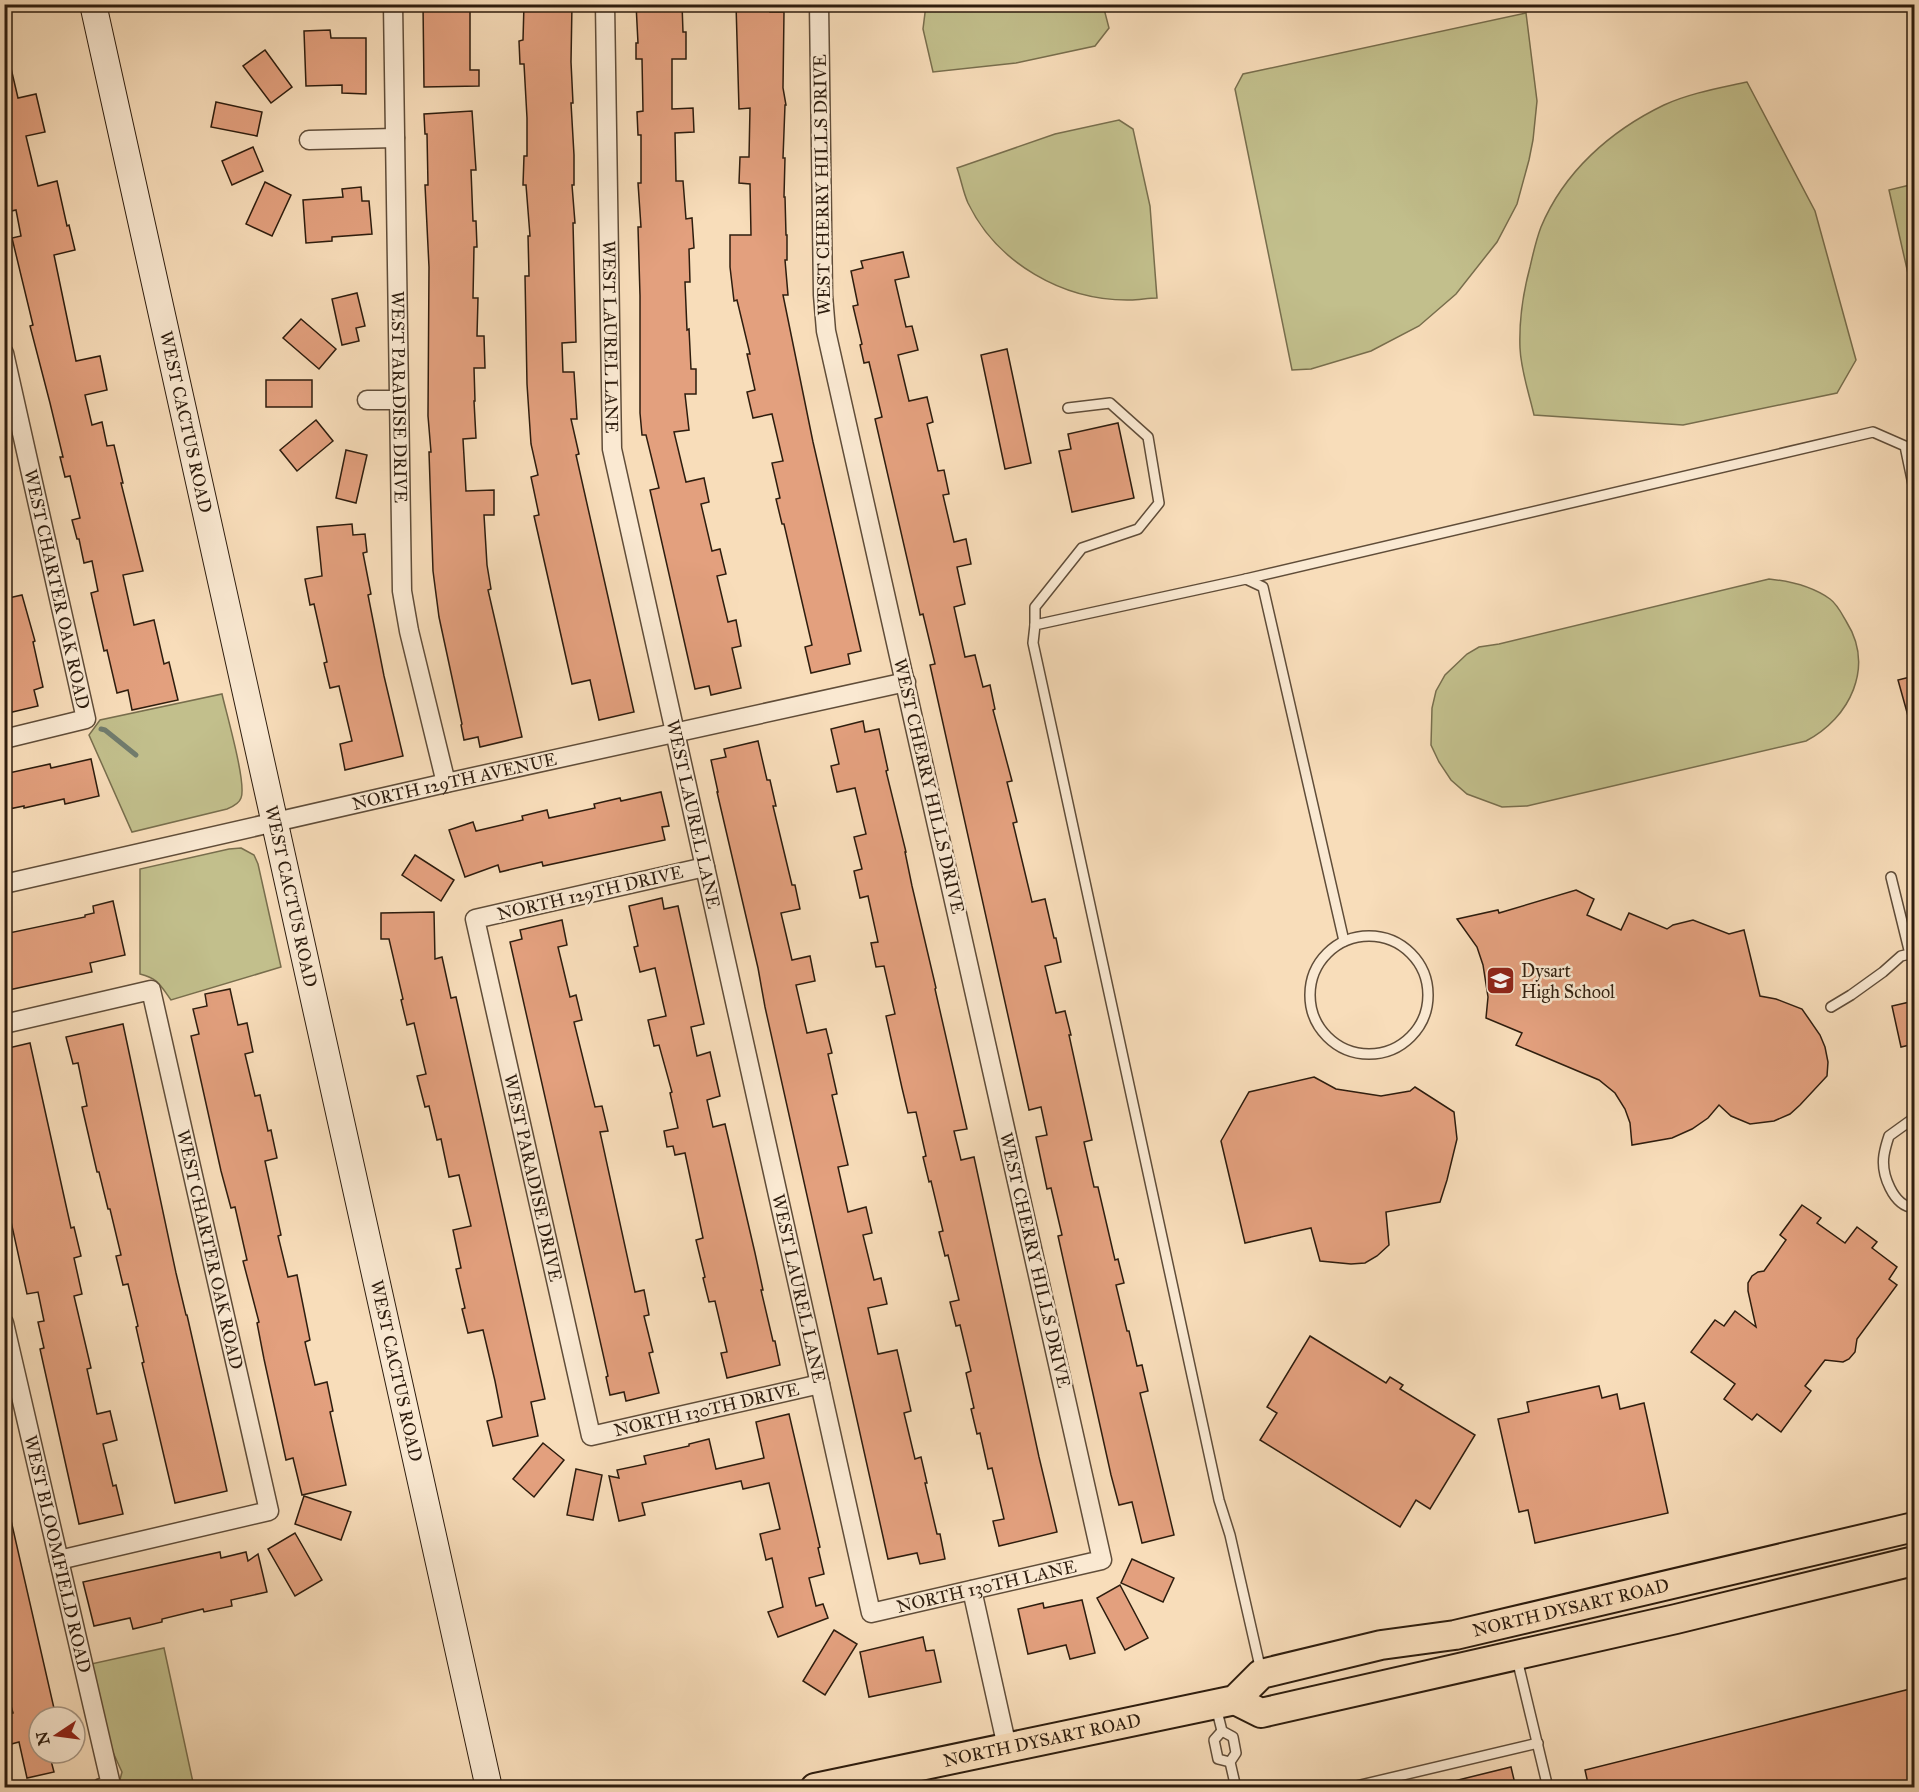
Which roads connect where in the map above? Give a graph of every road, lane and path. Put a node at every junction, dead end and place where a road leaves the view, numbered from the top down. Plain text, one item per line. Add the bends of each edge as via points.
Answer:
1 (93, 4) edge
2 (393, 4) edge
3 (605, 4) edge
4 (819, 4) edge
5 (395, 138) junction
6 (309, 140) dead end
7 (4, 353) edge
8 (367, 400) dead end
9 (399, 400) junction
10 (1068, 408) dead end
11 (1914, 489) edge
12 (1246, 579) junction
13 (1035, 625) junction
14 (906, 682) junction
15 (675, 733) junction
16 (4, 739) edge
17 (446, 783) junction
18 (275, 823) junction
19 (705, 867) junction
20 (1890, 877) dead end
21 (4, 884) edge
22 (475, 919) joint
23 (1344, 941) junction
24 (1912, 954) edge
25 (1832, 1007) dead end
26 (4, 1024) edge
27 (1914, 1118) edge
28 (1914, 1208) edge
29 (4, 1323) edge
30 (820, 1384) junction
31 (591, 1436) joint
32 (1914, 1527) edge
33 (58, 1560) junction
34 (1102, 1560) joint
35 (1914, 1561) edge
36 (972, 1590) junction
37 (871, 1613) joint
38 (1516, 1656) junction
39 (1261, 1674) junction
40 (1364, 1691) junction
41 (1224, 1711) junction
42 (1538, 1743) junction
43 (1007, 1747) junction
44 (1230, 1762) junction
45 (106, 1786) edge
46 (489, 1788) edge
47 (815, 1788) edge
48 (1236, 1788) edge
49 (1348, 1788) edge
50 (1548, 1788) edge

1 - 18 main road, WEST CACTUS ROAD
2 - 5 street, WEST PARADISE DRIVE
3 - 15 street, WEST LAUREL LANE via 612,449
4 - 14 street, WEST CHERRY HILLS DRIVE via 826,331
5 - 6 street
5 - 9 street, WEST PARADISE DRIVE
7 - 16 street, WEST CHARTER OAK ROAD via 86,719
8 - 9 street
9 - 17 street, WEST PARADISE DRIVE via 402,591
10 - 13 lane via 1110,403 1148,437 1159,503 1138,529 1082,548 1035,607
11 - 12 lane via 1905,446 1873,432
12 - 13 lane
12 - 23 lane via 1263,587
13 - 39 lane via 1033,644 1219,1500
14 - 15 street, NORTH 129TH AVENUE
14 - 34 street, WEST CHERRY HILLS DRIVE
15 - 17 street, NORTH 129TH AVENUE
15 - 19 street, WEST LAUREL LANE
17 - 18 street, NORTH 129TH AVENUE
18 - 21 street, NORTH 129TH AVENUE
18 - 46 main road, WEST CACTUS ROAD
19 - 22 street, NORTH 129TH DRIVE
19 - 30 street, WEST LAUREL LANE
20 - 24 lane
22 - 31 street, WEST PARADISE DRIVE
23 - 23 lane via 1326,954 1314,972 1310,986 1313,1015 1321,1031 1350,1052 1385,1053 1414,1034 1424,1018 1427,983 1421,966 1410,952 1378,936
24 - 25 lane via 1901,956
26 - 33 street, WEST CHARTER OAK ROAD via 151,990 269,1510
27 - 28 lane via 1888,1136 1884,1157 1893,1194
29 - 33 street, WEST BLOOMFIELD ROAD
30 - 31 street, NORTH 130TH DRIVE
30 - 37 street, WEST LAUREL LANE
32 - 39 main road, NORTH DYSART ROAD via 1455,1635 1381,1645
33 - 45 street, WEST BLOOMFIELD ROAD
34 - 36 street, NORTH 130TH LANE
35 - 38 main road, NORTH DYSART ROAD
36 - 37 street, NORTH 130TH LANE
36 - 43 street
38 - 40 main road, NORTH DYSART ROAD
38 - 42 lane
39 - 40 main road via 1298,1688 1337,1680
39 - 41 main road
40 - 41 main road, NORTH DYSART ROAD via 1261,1713
41 - 43 main road, NORTH DYSART ROAD
41 - 44 lane via 1236,1754
41 - 44 lane via 1214,1740 1218,1759
42 - 49 lane
42 - 50 lane
43 - 47 main road, NORTH DYSART ROAD
44 - 48 lane

